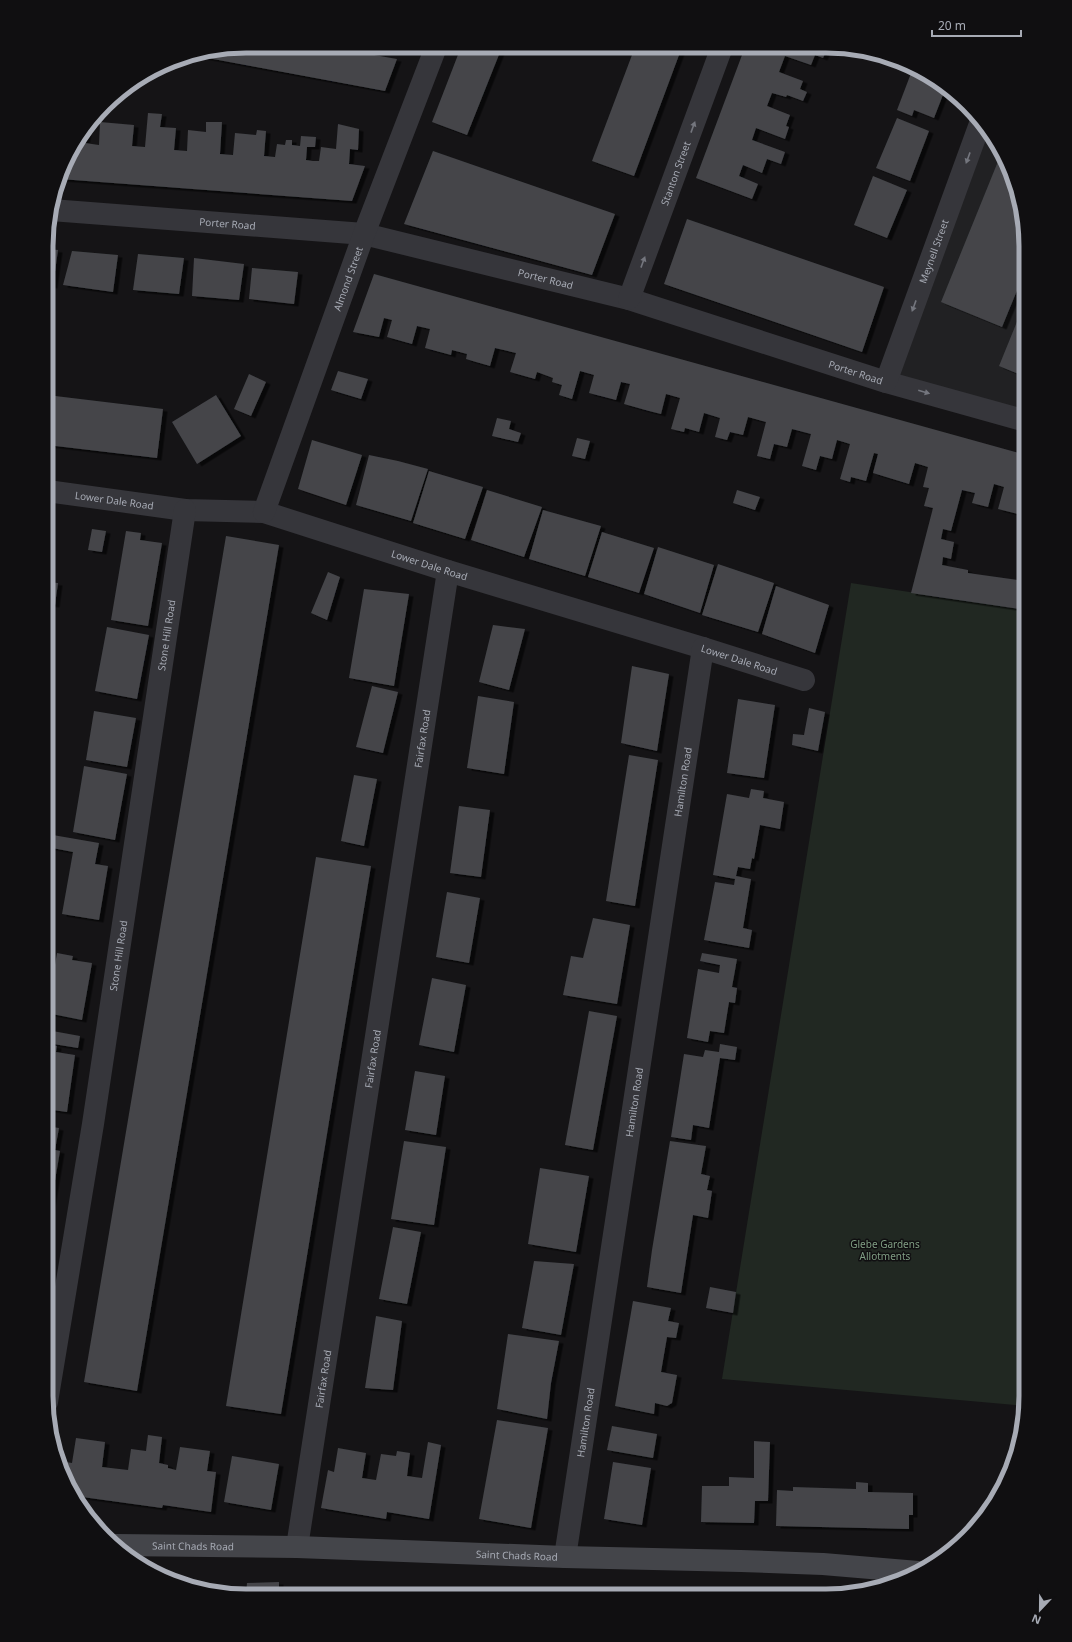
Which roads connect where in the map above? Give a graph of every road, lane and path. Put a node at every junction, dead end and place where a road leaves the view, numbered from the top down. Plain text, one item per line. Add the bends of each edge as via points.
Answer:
1 (433, 53) edge
2 (720, 53) edge
3 (979, 129) edge
4 (57, 210) edge
5 (364, 234) junction
6 (629, 299) junction
7 (886, 382) junction
8 (1019, 419) edge
9 (53, 492) edge
10 (185, 510) junction
11 (264, 512) junction
12 (448, 571) junction
13 (703, 648) junction
14 (804, 680) dead end
15 (53, 1366) edge
16 (125, 1546) edge
17 (298, 1547) junction
18 (565, 1557) junction
19 (907, 1571) edge

1 - 5 street, Almond Street
6 -> 2 street, Stanton Street
3 -> 7 street, Meynell Street
4 - 5 street, Porter Road
5 - 6 street, Porter Road
5 - 11 street, Almond Street
6 - 7 street, Porter Road
7 -> 8 street, Porter Road
9 - 10 street, Lower Dale Road
10 - 11 street, Lower Dale Road
10 - 15 street, Stone Hill Road via 93,1124
11 - 12 street, Lower Dale Road
12 - 13 street, Lower Dale Road
12 - 17 street, Fairfax Road
13 - 14 street, Lower Dale Road
13 - 18 street, Hamilton Road
16 - 17 street, Saint Chads Road
17 - 18 street, Saint Chads Road
18 - 19 street, Saint Chads Road via 823,1564

